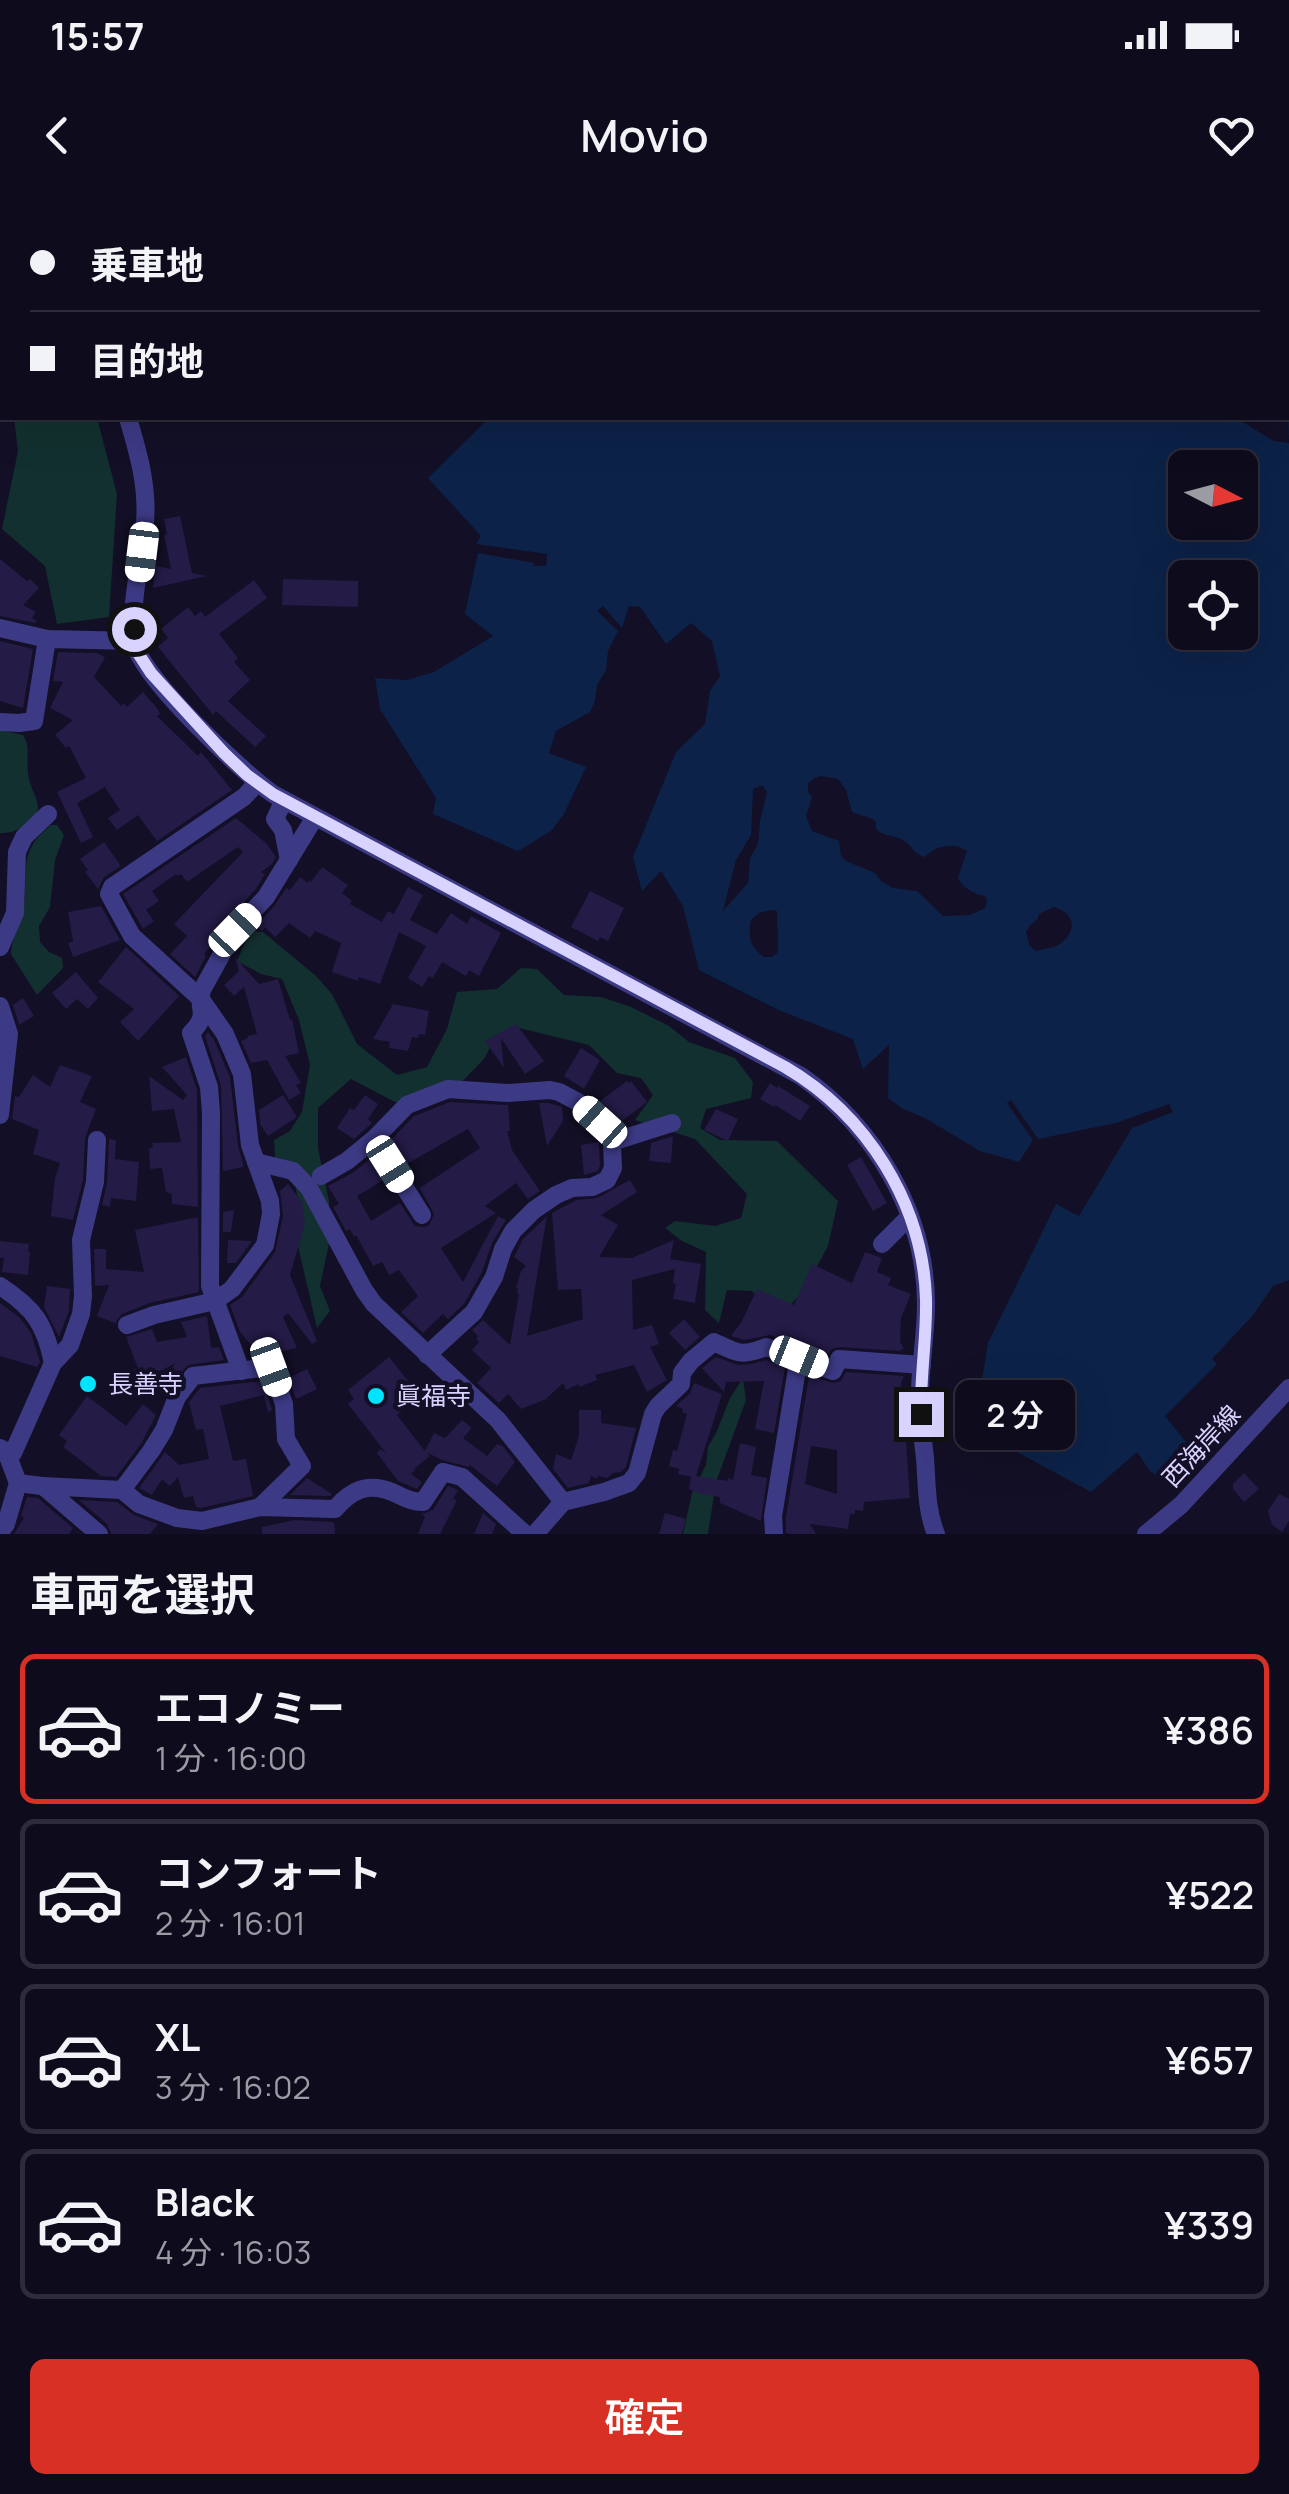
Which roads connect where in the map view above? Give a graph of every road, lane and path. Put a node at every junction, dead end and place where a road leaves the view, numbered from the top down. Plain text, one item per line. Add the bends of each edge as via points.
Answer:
1 (129, 420) edge
2 (0, 628) edge
3 (46, 639) junction
4 (134, 641) junction
5 (0, 722) edge
6 (257, 783) junction
7 (284, 800) junction
8 (48, 814) dead end
9 (314, 817) junction
10 (289, 860) junction
11 (8, 894) edge
12 (0, 947) edge
13 (200, 998) junction
14 (0, 1006) edge
15 (0, 1115) edge
16 (672, 1122) dead end
17 (374, 1139) junction
18 (97, 1140) dead end
19 (612, 1142) junction
20 (256, 1162) junction
21 (321, 1176) dead end
22 (422, 1215) dead end
23 (910, 1216) junction
24 (882, 1244) dead end
25 (0, 1286) edge
26 (215, 1301) junction
27 (127, 1325) dead end
28 (427, 1354) junction
29 (799, 1357) junction
30 (53, 1364) junction
31 (922, 1366) junction
32 (242, 1371) junction
33 (1289, 1388) edge
34 (3, 1450) edge
35 (18, 1482) junction
36 (42, 1486) junction
37 (122, 1490) junction
38 (563, 1502) junction
39 (260, 1506) junction
40 (0, 1532) edge
41 (932, 1533) edge
42 (99, 1534) edge
43 (525, 1534) edge
44 (535, 1534) edge
45 (774, 1534) edge
46 (1146, 1534) edge

1 - 4 street via 146,505
2 - 3 street
3 - 4 street
3 - 5 street via 34,721
4 - 6 street via 151,673
6 - 7 street
6 - 13 street via 109,894 132,936
7 - 9 street
7 - 10 street via 275,819
8 - 11 street via 24,837
9 - 10 street
9 - 23 street via 801,1076 860,1129
10 - 13 street via 235,930
11 - 12 street via 15,913
13 - 20 street via 242,1074
13 - 26 street via 201,1023 191,1033 209,1087
14 - 15 street via 9,1034
16 - 19 street
17 - 19 street via 407,1106 448,1089 550,1090 578,1102
17 - 21 street
17 - 22 street
18 - 30 street via 93,1196 80,1240 82,1314 70,1345
19 - 28 street via 607,1180 556,1194 534,1210 513,1231 474,1312
20 - 26 street via 270,1201 265,1245
20 - 28 street via 293,1171 309,1188 364,1290
23 - 24 street
23 - 31 street via 925,1288
25 - 30 street via 38,1319
26 - 27 street
26 - 32 street
28 - 38 street via 498,1420
29 - 31 street via 834,1371 840,1359
29 - 38 street via 766,1347 740,1354 714,1342 658,1406 630,1483
29 - 45 street
30 - 34 street via 13,1454
31 - 41 street
32 - 37 street via 194,1376
32 - 39 street via 271,1367 284,1404 286,1439 302,1466
33 - 46 street, 西海岸線
34 - 35 street
35 - 36 street
35 - 40 street
36 - 37 street
36 - 42 street
37 - 39 street via 139,1504 202,1522
38 - 44 street
39 - 43 street via 335,1508 349,1492 370,1487 423,1502 443,1472 462,1477

